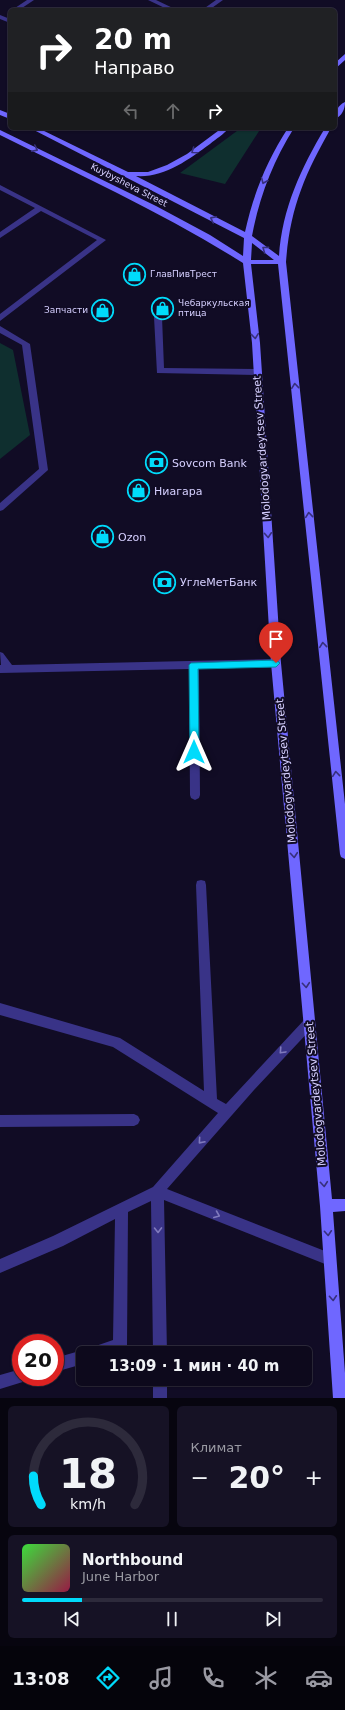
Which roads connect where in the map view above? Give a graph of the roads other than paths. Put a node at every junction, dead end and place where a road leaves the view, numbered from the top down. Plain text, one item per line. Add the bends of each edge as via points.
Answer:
1 (31, 0) edge
2 (151, 0) edge
3 (220, 0) edge
4 (18, 8) edge
5 (169, 8) edge
6 (208, 8) edge
7 (345, 55) edge
8 (337, 65) edge
9 (345, 104) edge
10 (337, 114) edge
11 (37, 130) edge
12 (223, 130) edge
13 (290, 130) edge
14 (327, 130) edge
15 (0, 132) edge
16 (126, 174) junction
17 (0, 187) edge
18 (40, 208) junction
19 (0, 236) edge
20 (248, 237) junction
21 (247, 262) junction
22 (282, 262) junction
23 (158, 317) dead end
24 (0, 318) edge
25 (0, 329) edge
26 (258, 372) junction
27 (0, 508) edge
28 (0, 656) edge
29 (276, 663) junction
30 (194, 665) junction
31 (5, 669) edge
32 (195, 795) dead end
33 (345, 854) edge
34 (200, 885) dead end
35 (0, 1009) edge
36 (309, 1023) junction
37 (211, 1102) junction
38 (227, 1112) junction
39 (134, 1120) dead end
40 (0, 1121) edge
41 (157, 1191) junction
42 (345, 1205) edge
43 (326, 1206) junction
44 (122, 1209) junction
45 (330, 1260) junction
46 (0, 1266) edge
47 (117, 1346) edge
48 (160, 1346) edge
49 (76, 1359) edge
50 (64, 1362) edge
51 (12, 1379) edge
52 (0, 1382) edge
53 (160, 1386) edge
54 (160, 1398) edge
55 (340, 1398) edge

1 - 4 lane
2 - 5 lane
3 - 6 lane
7 - 8 main road
9 - 10 main road
11 - 16 main road, Kuybysheva Street
12 -> 16 main road via 165,169 147,174
13 -> 20 main road, Molodogvardeytsev Street via 280,145 259,192
14 - 22 main road via 316,147 294,199 286,225
15 -> 21 main road, Kuybysheva Street via 153,208
20 -> 16 main road, Kuybysheva Street
17 - 18 lane
18 - 19 lane
18 - 24 lane via 102,240
20 - 21 main road, Molodogvardeytsev Street
22 -> 20 main road, Kuybysheva Street
21 - 22 main road
21 -> 26 main road, Molodogvardeytsev Street
33 -> 22 main road
23 - 26 lane via 160,371
25 - 27 lane via 26,344 44,470
26 -> 29 main road, Molodogvardeytsev Street
28 - 31 lane
29 - 30 lane
29 -> 36 main road, Molodogvardeytsev Street
30 - 31 lane
30 - 32 lane
34 - 37 lane
35 - 37 lane via 116,1042
36 -> 38 lane
36 -> 43 main road, Molodogvardeytsev Street
37 - 38 lane
38 -> 41 lane
39 - 40 lane
41 - 44 lane
41 -> 45 lane
41 -> 48 lane
42 - 43 main road
43 -> 45 main road, Molodogvardeytsev Street
44 - 46 lane
44 - 47 lane via 120,1345
45 -> 55 main road, Molodogvardeytsev Street
49 - 50 lane
51 - 52 lane
53 - 54 lane

